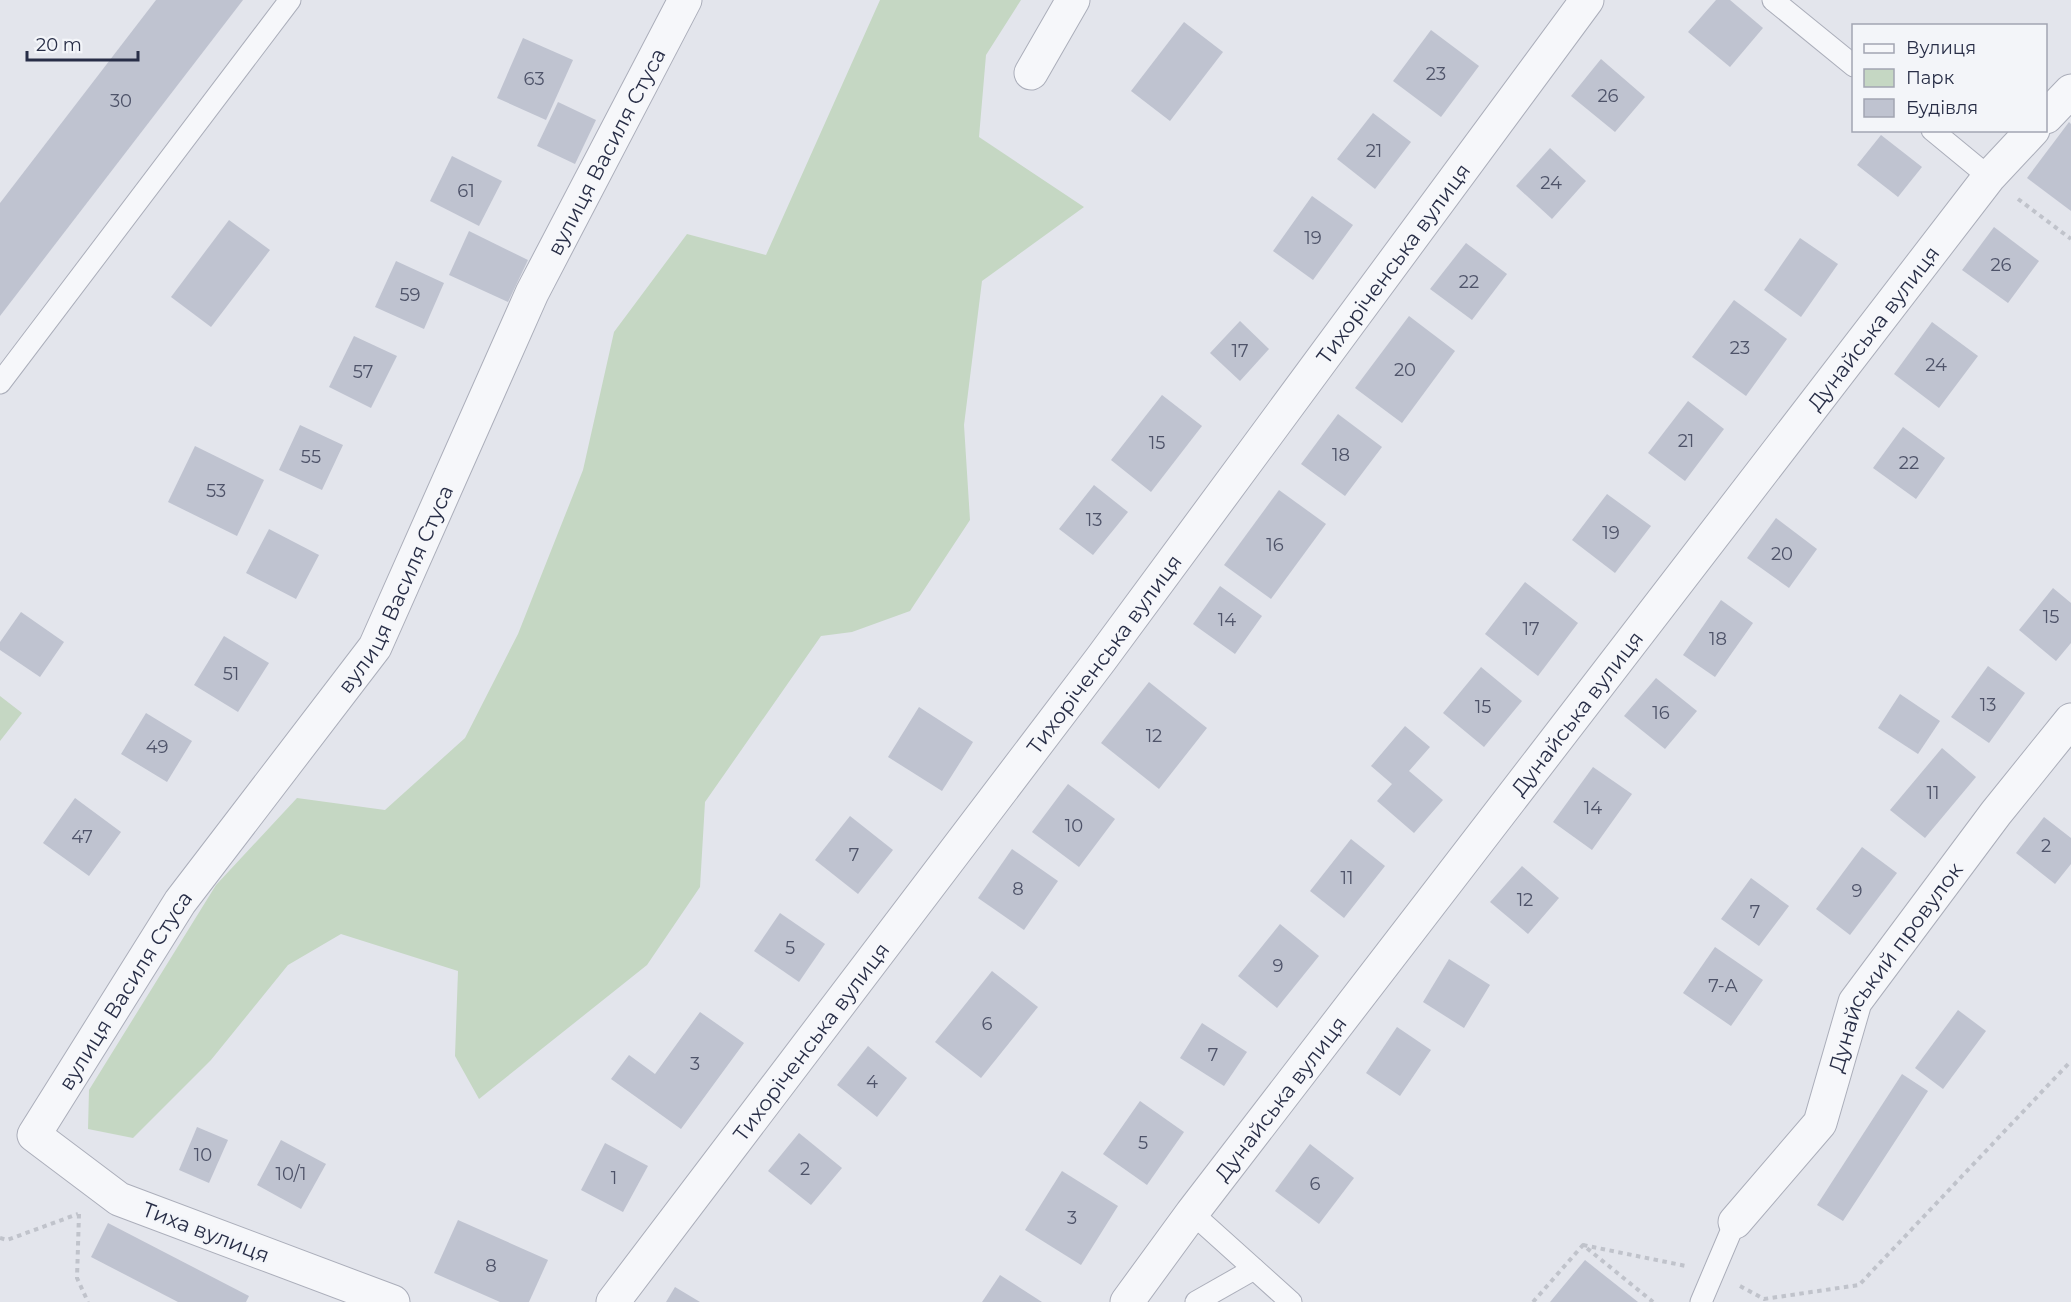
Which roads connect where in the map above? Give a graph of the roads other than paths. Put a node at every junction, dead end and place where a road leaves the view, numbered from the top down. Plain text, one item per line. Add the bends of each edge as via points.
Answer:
1 (290, 0) edge
2 (685, 0) edge
3 (1072, 0) edge
4 (1587, 0) edge
5 (1773, 0) edge
6 (1852, 64) edge
7 (1031, 73) dead end
8 (2071, 91) edge
9 (2047, 116) edge
10 (1934, 132) edge
11 (2031, 132) edge
12 (1989, 177) junction
13 (0, 383) edge
14 (2071, 720) edge
15 (34, 1135) joint
16 (1192, 1213) junction
17 (1735, 1222) joint
18 (1254, 1269) junction
19 (393, 1302) edge
20 (613, 1302) edge
21 (1127, 1302) edge
22 (1196, 1302) edge
23 (1291, 1302) edge
24 (1701, 1302) edge

1 - 13 lane
2 - 15 street, вулиця Василя Стуса via 532,293 375,647 180,902
3 - 7 street
4 - 20 street, Тихоріченська вулиця via 1101,659
5 - 6 lane
8 - 9 street
10 - 12 lane
11 - 12 street, Дунайська вулиця
12 - 16 street, Дунайська вулиця
14 - 17 street, Дунайський провулок via 1996,813 1856,1002 1821,1123
15 - 19 street, Тиха вулиця via 119,1199
16 - 18 lane
16 - 21 street, Дунайська вулиця
17 - 24 lane
18 - 22 lane
18 - 23 lane

